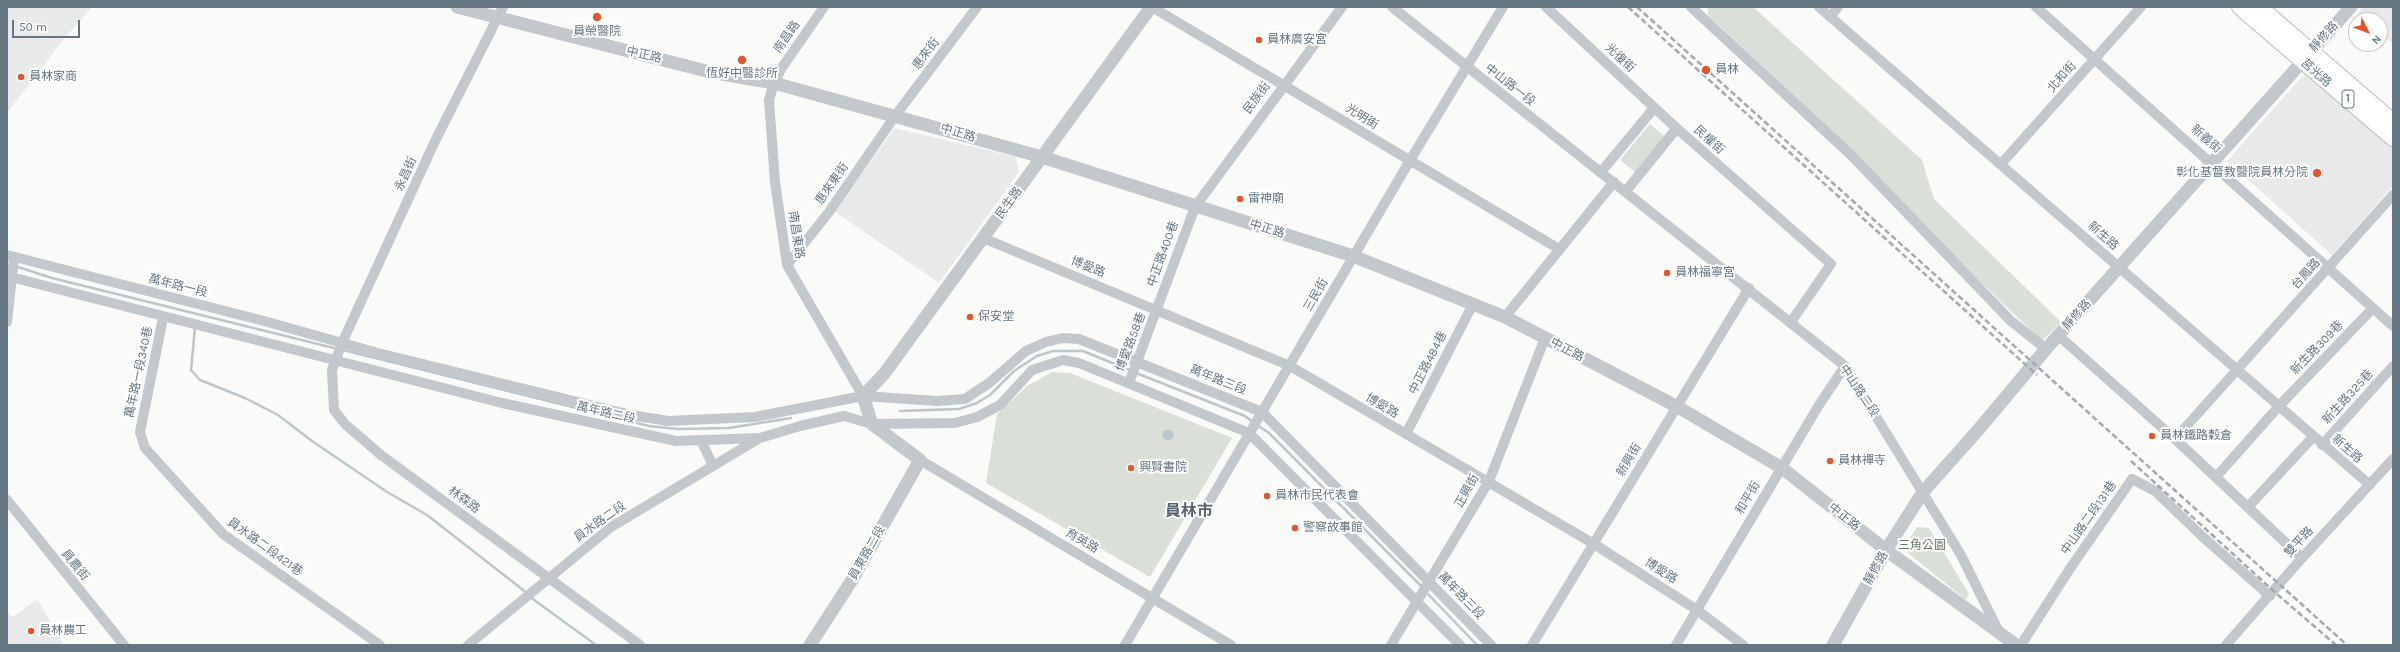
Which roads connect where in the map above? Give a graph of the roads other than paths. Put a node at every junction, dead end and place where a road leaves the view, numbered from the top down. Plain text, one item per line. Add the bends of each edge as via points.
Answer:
1 (457, 7) edge
2 (824, 7) edge
3 (977, 7) edge
4 (1151, 7) edge
5 (1342, 7) edge
6 (1392, 7) edge
7 (1504, 7) edge
8 (1546, 7) edge
9 (1819, 7) edge
10 (1838, 7) edge
11 (2036, 7) edge
12 (2141, 7) edge
13 (2240, 7) edge
14 (2259, 7) edge
15 (2351, 7) edge
16 (1698, 9) edge
17 (500, 13) edge
18 (1830, 17) junction
19 (2307, 56) junction
20 (2095, 60) junction
21 (1467, 68) junction
22 (774, 83) junction
23 (1284, 84) junction
24 (1654, 108) junction
25 (895, 116) junction
26 (2393, 122) edge
27 (1677, 128) junction
28 (2393, 138) edge
29 (1042, 157) junction
30 (1409, 162) junction
31 (2213, 163) junction
32 (2001, 164) junction
33 (1601, 172) junction
34 (1614, 182) junction
35 (1626, 191) junction
36 (2393, 195) edge
37 (1194, 207) junction
38 (983, 238) junction
39 (1559, 249) junction
40 (10, 256) edge
41 (1353, 256) junction
42 (787, 265) junction
43 (2120, 268) junction
44 (2328, 269) junction
45 (10, 277) edge
46 (1749, 288) junction
47 (1473, 304) junction
48 (2373, 308) junction
49 (1157, 310) junction
50 (1506, 317) junction
51 (163, 318) junction
52 (7, 322) edge
53 (1791, 322) junction
54 (2393, 326) edge
55 (2059, 336) junction
56 (1545, 338) junction
57 (342, 343) junction
58 (2046, 349) junction
59 (336, 359) junction
60 (1138, 361) junction
61 (1290, 366) junction
62 (1845, 366) junction
63 (2393, 366) edge
64 (2238, 370) junction
65 (1129, 383) junction
66 (863, 396) junction
67 (2280, 405) junction
68 (1676, 406) junction
69 (1262, 412) junction
70 (872, 424) junction
71 (140, 432) joint
72 (1249, 433) junction
73 (1406, 434) junction
74 (2313, 436) junction
75 (760, 438) junction
76 (2175, 439) junction
77 (701, 440) junction
78 (2322, 445) junction
79 (2393, 459) edge
80 (920, 460) junction
81 (713, 466) junction
82 (1782, 468) junction
83 (2216, 477) junction
84 (1488, 481) junction
85 (2370, 485) junction
86 (1923, 492) junction
87 (7, 500) edge
88 (2248, 507) junction
89 (1594, 544) junction
90 (1886, 550) junction
91 (2302, 558) junction
92 (547, 579) junction
93 (1430, 582) junction
94 (2270, 596) junction
95 (1153, 598) junction
96 (1417, 601) junction
97 (1697, 610) junction
98 (1999, 632) junction
99 (124, 645) edge
100 (380, 645) edge
101 (468, 645) edge
102 (640, 645) edge
103 (810, 645) edge
104 (1125, 645) edge
105 (1231, 645) edge
106 (1391, 645) edge
107 (1460, 645) edge
108 (1491, 645) edge
109 (1532, 645) edge
110 (1676, 645) edge
111 (1743, 645) edge
112 (1833, 645) edge
113 (2016, 645) edge
114 (2021, 645) edge
115 (2226, 645) edge

1 - 17 street, 中正路
2 - 22 street, 南昌路
3 - 25 street, 惠來街
4 - 23 street, 光明街
4 - 29 street, 民生路
5 - 23 street, 民族街
6 - 21 street, 中山路一段
7 - 21 street, 三民街
8 - 24 street, 光復街
9 - 18 street, 新生路
10 - 18 street
11 - 20 street, 新義街
12 - 20 street, 北和街
13 - 19 main road, 莒光路 / 1
14 - 19 main road, 莒光路 / 1
15 - 19 street, 靜修路
16 - 58 street via 1850,154 2012,321
17 - 22 street, 中正路 via 710,72
17 - 57 street, 永昌街 via 435,141
18 - 32 street, 新生路
19 - 26 main road, 莒光路 / 1
19 - 28 main road, 莒光路 / 1
19 - 31 street, 靜修路
20 - 31 street, 新義街
20 - 32 street, 北和街
21 - 30 street, 三民街
21 - 33 street, 中山路一段
22 - 25 street, 中正路
22 - 42 street, 南昌東路 via 769,100 775,182
23 - 30 street, 光明街
23 - 37 street, 民族街
24 - 27 street, 光復街
24 - 33 street
25 - 29 street, 中正路
25 - 42 street, 惠來東街 via 829,212
27 - 35 street, 民權街
27 - 53 street, 民權街 via 1831,264
29 - 37 street, 中正路
29 - 38 street, 民生路
30 - 39 street, 光明街
30 - 41 street, 三民街
31 - 43 street, 靜修路
31 - 44 street, 新義街
32 - 43 street, 新生路
33 - 34 street, 中山路一段
34 - 35 street, 中山路二段
34 - 39 street
35 - 46 street, 中山路二段
36 - 44 street, 台鳳路
37 - 41 street, 中正路
37 - 49 street, 中正路400巷
38 - 49 street, 博愛路
38 - 66 street, 民生路 via 884,374
39 - 50 street
40 - 45 street
40 - 57 street, 萬年路一段
41 - 47 street, 中正路
41 - 61 street, 三民街
42 - 66 street, 南昌東路
43 - 55 street, 靜修路
43 - 64 street, 新生路
44 - 48 street, 新義街
44 - 64 street, 台鳳路
45 - 51 street
45 - 52 street
46 - 53 street, 中山路二段
46 - 68 street, 新興街
47 - 50 street, 中正路
47 - 73 street, 中正路484巷
48 - 54 street, 新義街
48 - 67 street, 新生路309巷
49 - 60 street, 博愛路58巷
49 - 61 street, 博愛路
50 - 56 street, 中正路
51 - 59 street
51 - 71 street, 萬年路一段340巷
53 - 62 street, 中山路二段
55 - 58 street, 靜修路
55 - 76 street
56 - 68 street, 中正路
56 - 84 street, 正興街
57 - 59 street, 林森路
57 - 66 street, 萬年路二段 via 631,415 668,421 754,418
58 - 86 street, 靜修路
59 - 77 street, 萬年路二段 via 496,401 665,440
59 - 92 street, 林森路 via 331,377 334,410 345,424 381,455
60 - 65 street, 博愛路58巷
60 - 66 street, 萬年路三段 via 1079,338 1063,338 1026,351 965,399 922,401
60 - 69 street, 萬年路三段
61 - 69 street, 三民街
61 - 73 street, 博愛路
62 - 82 street, 和平街
62 - 86 street, 中山路二段
63 - 78 street, 新生路325巷
64 - 67 street, 新生路
64 - 76 street, 台鳳路
65 - 70 street via 1079,363 1063,360 1032,370 1000,405 977,416 955,423
65 - 72 street
66 - 70 street
67 - 74 street, 新生路
67 - 83 street, 新生路309巷
68 - 82 street, 中正路
68 - 89 street, 新興街
69 - 72 street, 三民街
69 - 93 street, 萬年路三段
70 - 75 street, 萬年路二段 via 844,416
70 - 80 street
71 - 100 street, 員水路二段421巷 via 145,448 223,534
72 - 95 street, 三民街
72 - 96 street
73 - 84 street, 博愛路
74 - 78 street, 新生路
74 - 88 street
75 - 77 street, 萬年路二段
75 - 81 street, 員水路二段
76 - 83 street
77 - 81 street
78 - 85 street, 新生路
79 - 85 street, 雙平路
80 - 95 street, 育英路
80 - 103 street, 員東路二段 via 852,580
81 - 92 street, 員水路二段 via 612,527
82 - 90 street, 中正路
82 - 97 street, 和平街
83 - 88 street
84 - 89 street, 博愛路
84 - 93 street, 正興街
85 - 91 street, 雙平路
86 - 90 street, 靜修路
86 - 98 street, 中山路二段 via 1961,555
87 - 99 street, 員農街
88 - 91 street
89 - 97 street, 博愛路
89 - 109 street, 新興街
90 - 98 street, 中正路
90 - 112 street, 靜修路
91 - 94 street, 雙平路
92 - 101 street, 員水路二段
92 - 102 street, 林森路
93 - 96 street, 正興街
93 - 108 street, 萬年路三段
94 - 114 street, 中山路二段131巷 via 2155,491 2132,478
94 - 115 street, 雙平路
95 - 104 street, 三民街
95 - 105 street, 育英路
96 - 106 street, 正興街
96 - 107 street
97 - 110 street, 和平街
97 - 111 street, 博愛路
98 - 113 street, 中山路二段

